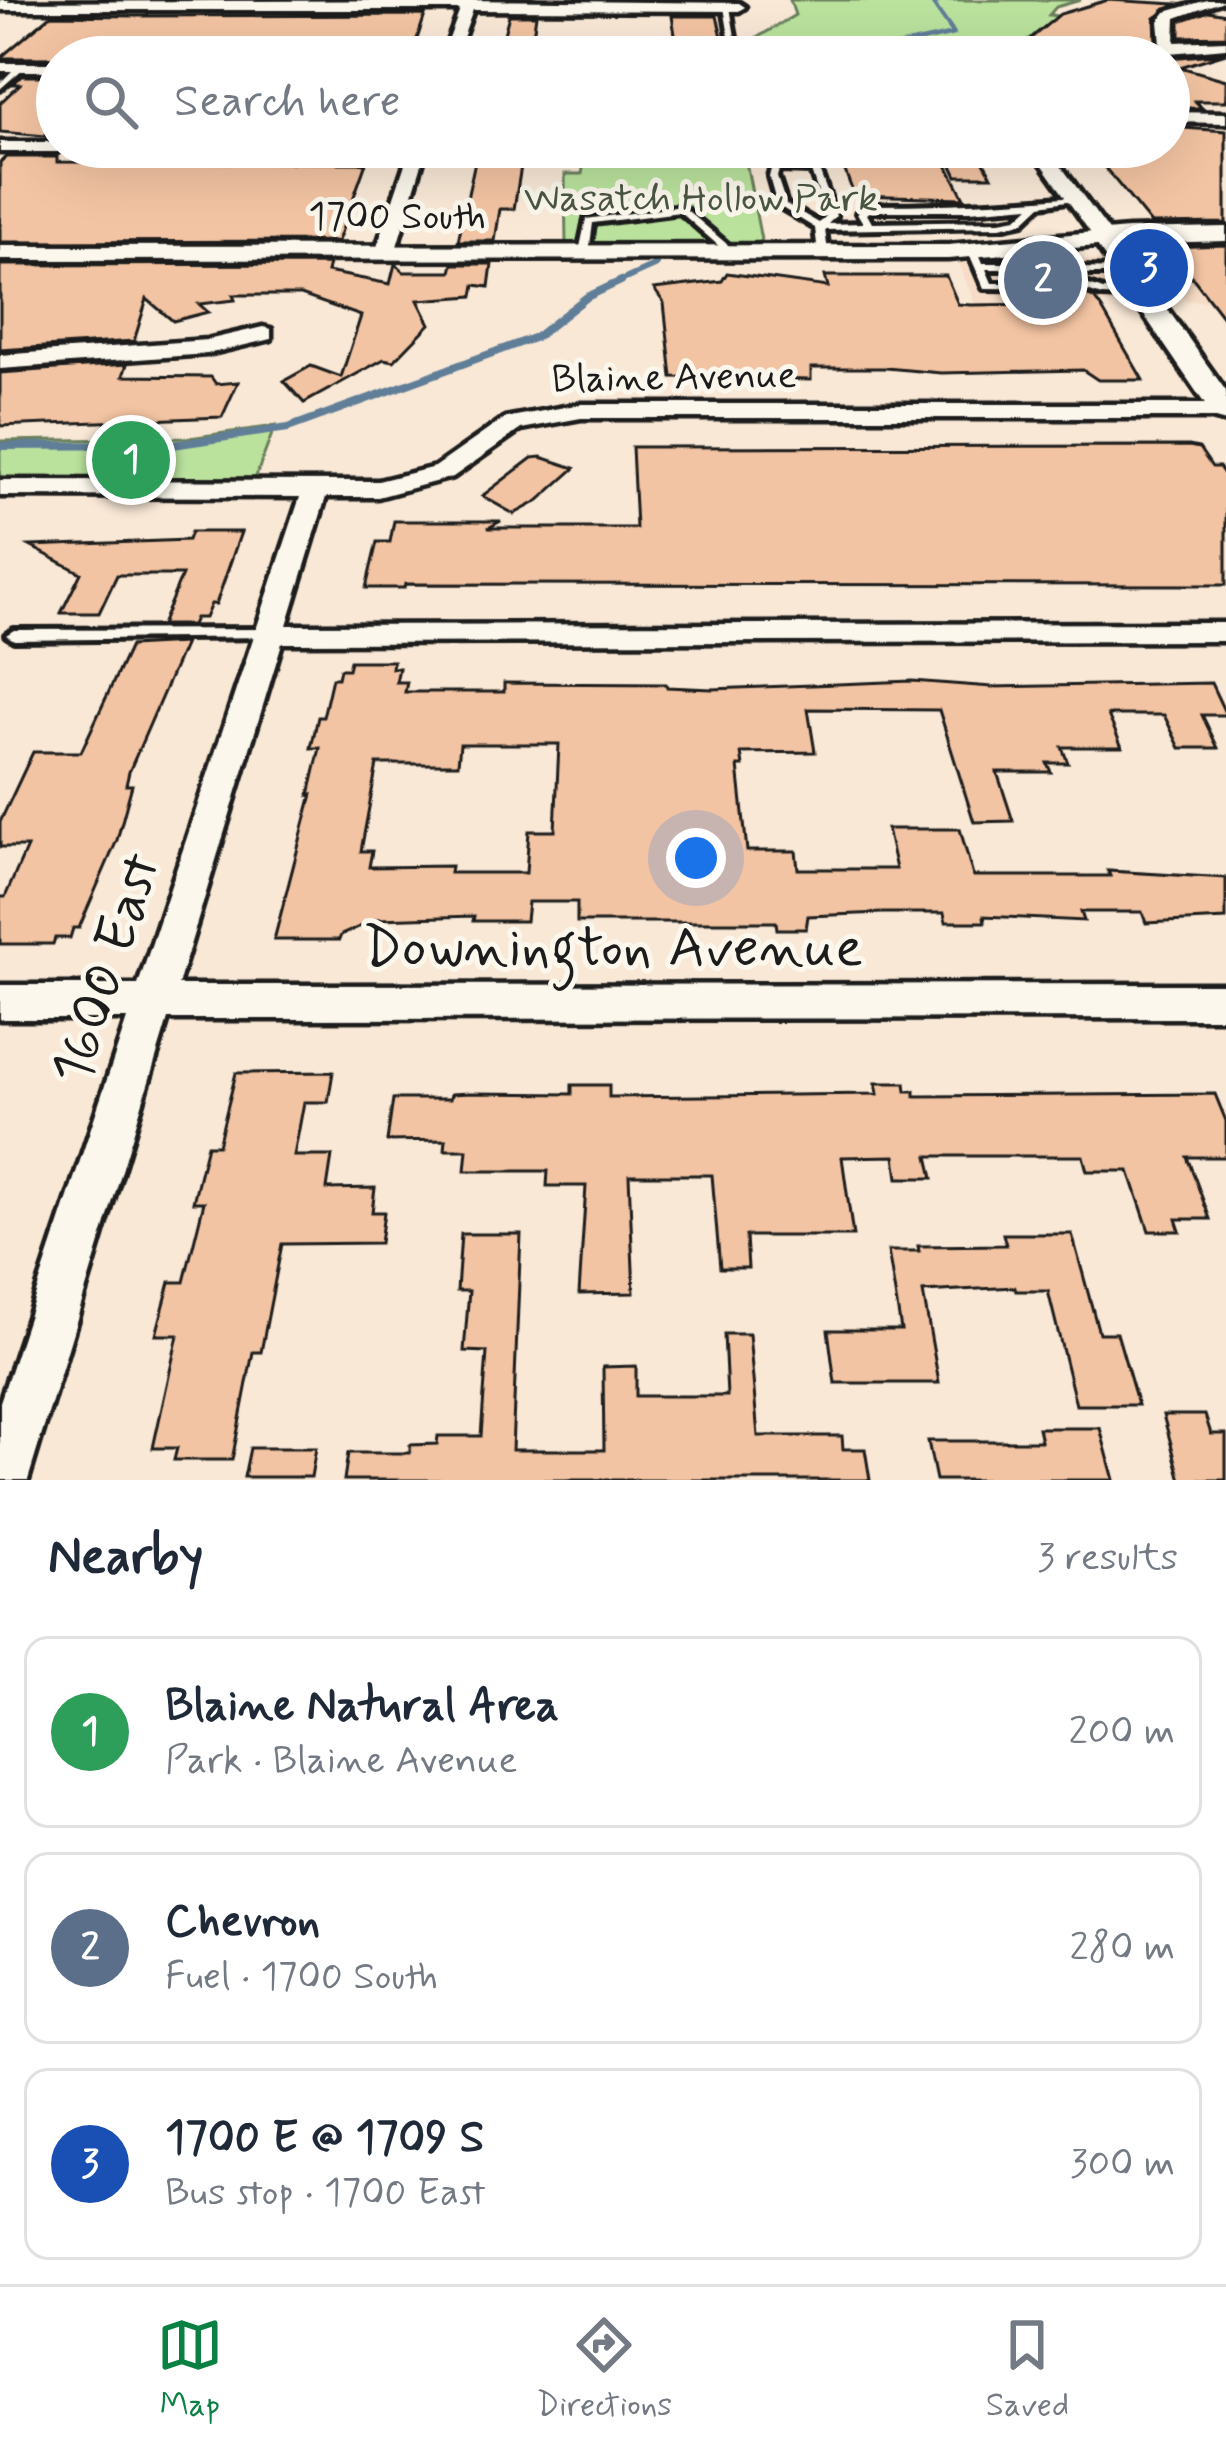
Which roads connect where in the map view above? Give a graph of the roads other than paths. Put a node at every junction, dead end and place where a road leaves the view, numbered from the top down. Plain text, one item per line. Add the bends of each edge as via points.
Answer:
1 (1220, 0) edge
2 (1, 2) edge
3 (90, 3) edge
4 (469, 4) edge
5 (568, 4) edge
6 (733, 8) joint
7 (457, 36) edge
8 (732, 36) edge
9 (1167, 36) edge
10 (1226, 44) edge
11 (1190, 45) edge
12 (0, 68) edge
13 (21, 68) junction
14 (36, 68) edge
15 (0, 87) edge
16 (1190, 118) edge
17 (1226, 118) edge
18 (0, 147) edge
19 (36, 147) edge
20 (411, 168) edge
21 (775, 168) edge
22 (795, 168) edge
23 (1053, 168) edge
24 (1075, 199) junction
25 (1041, 200) junction
26 (868, 225) junction
27 (1226, 234) edge
28 (822, 239) junction
29 (584, 252) junction
30 (731, 252) junction
31 (0, 253) edge
32 (385, 253) junction
33 (979, 264) junction
34 (1123, 265) junction
35 (1073, 271) junction
36 (263, 334) dead end
37 (0, 362) edge
38 (1225, 412) edge
39 (0, 488) edge
40 (315, 490) junction
41 (1226, 632) edge
42 (269, 634) junction
43 (14, 635) dead end
44 (1226, 1001) edge
45 (0, 1002) edge
46 (153, 1002) junction
47 (1, 1480) edge

1 - 9 street via 1171,15
2 - 3 street
3 - 4 street
4 - 5 street
4 - 7 street
5 - 6 street
6 - 8 lane
10 - 11 street
12 - 13 street
13 - 14 street
13 - 15 lane
16 - 17 street
18 - 19 street
20 - 32 street
21 - 28 lane via 782,205
22 - 28 lane via 815,169 831,217
23 - 24 street
24 - 25 lane
24 - 34 street
25 - 26 lane via 1020,220 1000,224
25 - 26 lane via 868,208
26 - 28 lane
27 - 34 street, 1700 South
28 - 30 street, 1700 South
28 - 33 street, 1700 South
29 - 30 street, 1700 South
29 - 30 lane via 589,221 682,208
29 - 32 street, 1700 South
31 - 32 street, 1700 South
33 - 34 street, 1700 South
33 - 35 street
34 - 35 street
34 - 35 lane via 1102,293
34 - 38 street
36 - 37 street via 207,347
38 - 40 street, Blaine Avenue via 580,411 514,423 416,482
39 - 40 street, Blaine Avenue
40 - 42 street, 1600 East
41 - 42 street
42 - 43 lane
42 - 46 street, 1600 East
44 - 46 street, Downington Avenue
45 - 46 street, Downington Avenue
46 - 47 street, 1600 East

